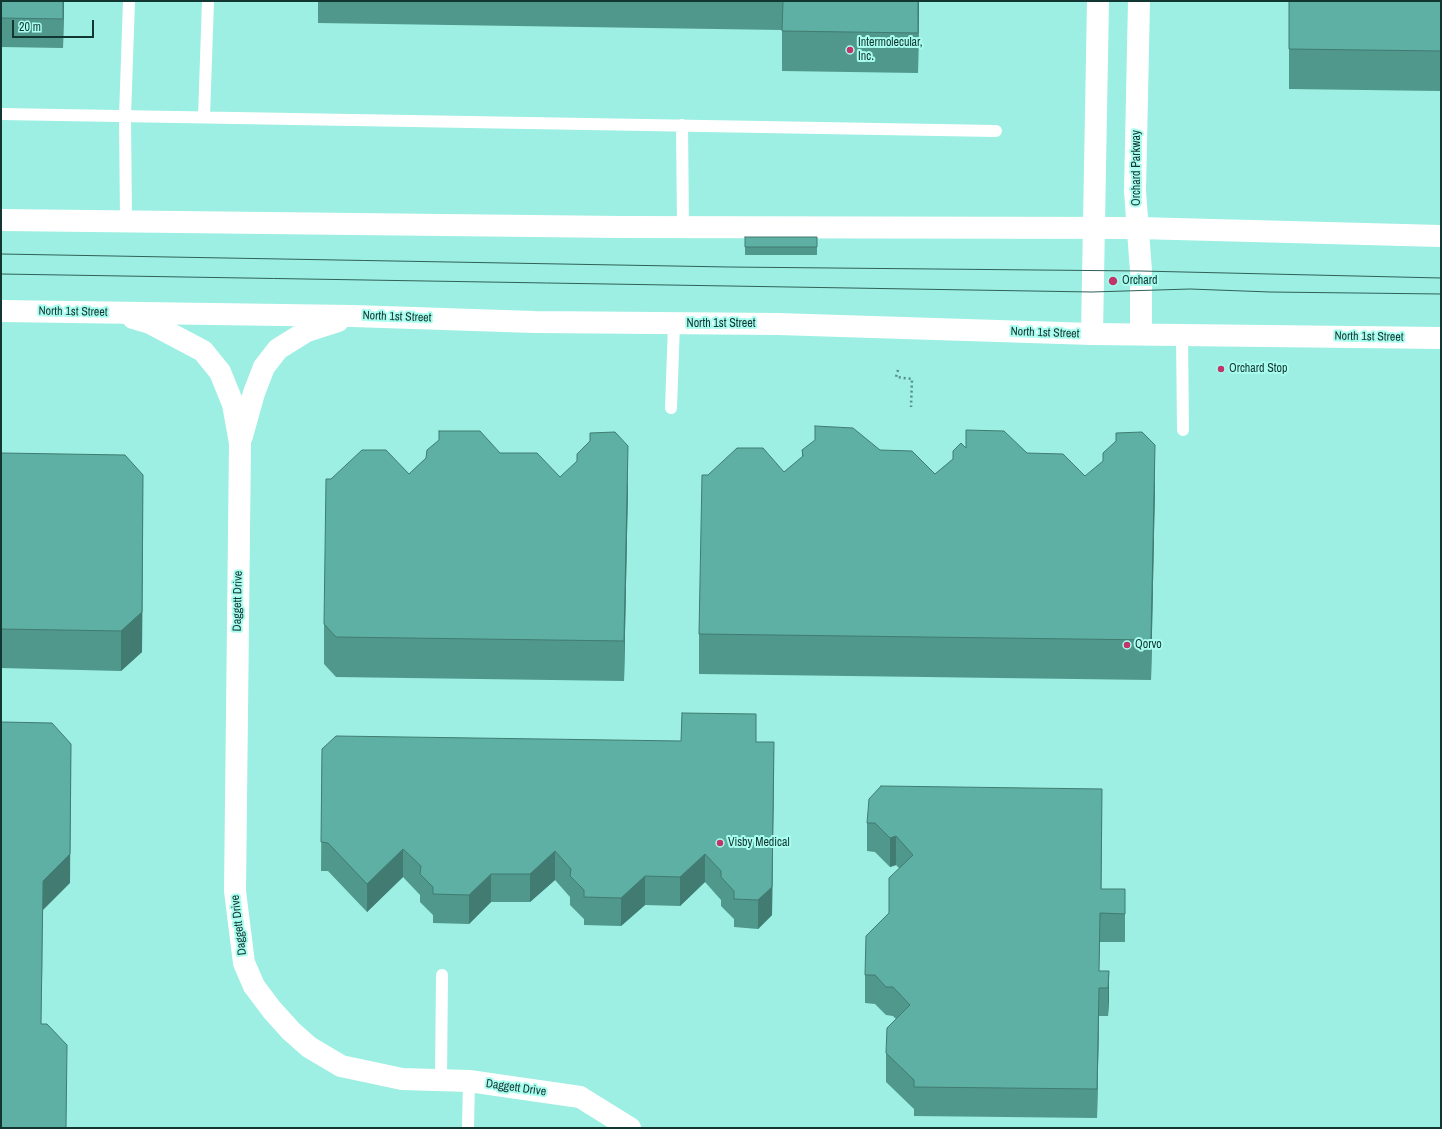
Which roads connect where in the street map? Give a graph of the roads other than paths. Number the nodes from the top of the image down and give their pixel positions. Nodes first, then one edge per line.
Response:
1 (129, 1) edge
2 (208, 1) edge
3 (1098, 1) edge
4 (1139, 1) edge
5 (1, 114) edge
6 (125, 116) junction
7 (204, 117) junction
8 (682, 125) junction
9 (996, 130) dead end
10 (1, 220) edge
11 (126, 221) junction
12 (683, 227) junction
13 (1138, 228) junction
14 (1092, 229) junction
15 (1441, 236) edge
16 (1, 311) edge
17 (117, 312) junction
18 (353, 316) junction
19 (674, 324) junction
20 (1092, 334) junction
21 (1141, 334) junction
22 (1182, 335) junction
23 (1441, 338) edge
24 (671, 408) dead end
25 (1183, 430) dead end
26 (240, 443) junction
27 (442, 975) dead end
28 (441, 1080) junction
29 (469, 1081) junction
30 (468, 1128) edge
31 (630, 1128) edge

1 - 6 lane
2 - 7 lane
3 - 14 main road
4 - 13 main road, Orchard Parkway
5 - 6 lane
6 - 7 lane
6 - 11 lane
7 - 8 lane
8 - 9 lane
8 - 12 lane
10 - 11 main road
11 - 12 main road
12 - 14 main road
13 - 14 main road
13 - 15 main road
13 - 21 main road, Orchard Parkway
14 - 20 main road
16 - 17 main road, North 1st Street
17 - 18 main road, North 1st Street
17 - 26 main road
18 - 19 main road, North 1st Street
18 - 26 main road
19 - 20 main road, North 1st Street
19 - 24 lane
20 - 21 main road, North 1st Street
21 - 22 main road, North 1st Street
22 - 23 main road, North 1st Street
22 - 25 lane
26 - 28 main road, Daggett Drive
27 - 28 lane
28 - 29 main road, Daggett Drive
29 - 30 lane
29 - 31 main road, Daggett Drive

